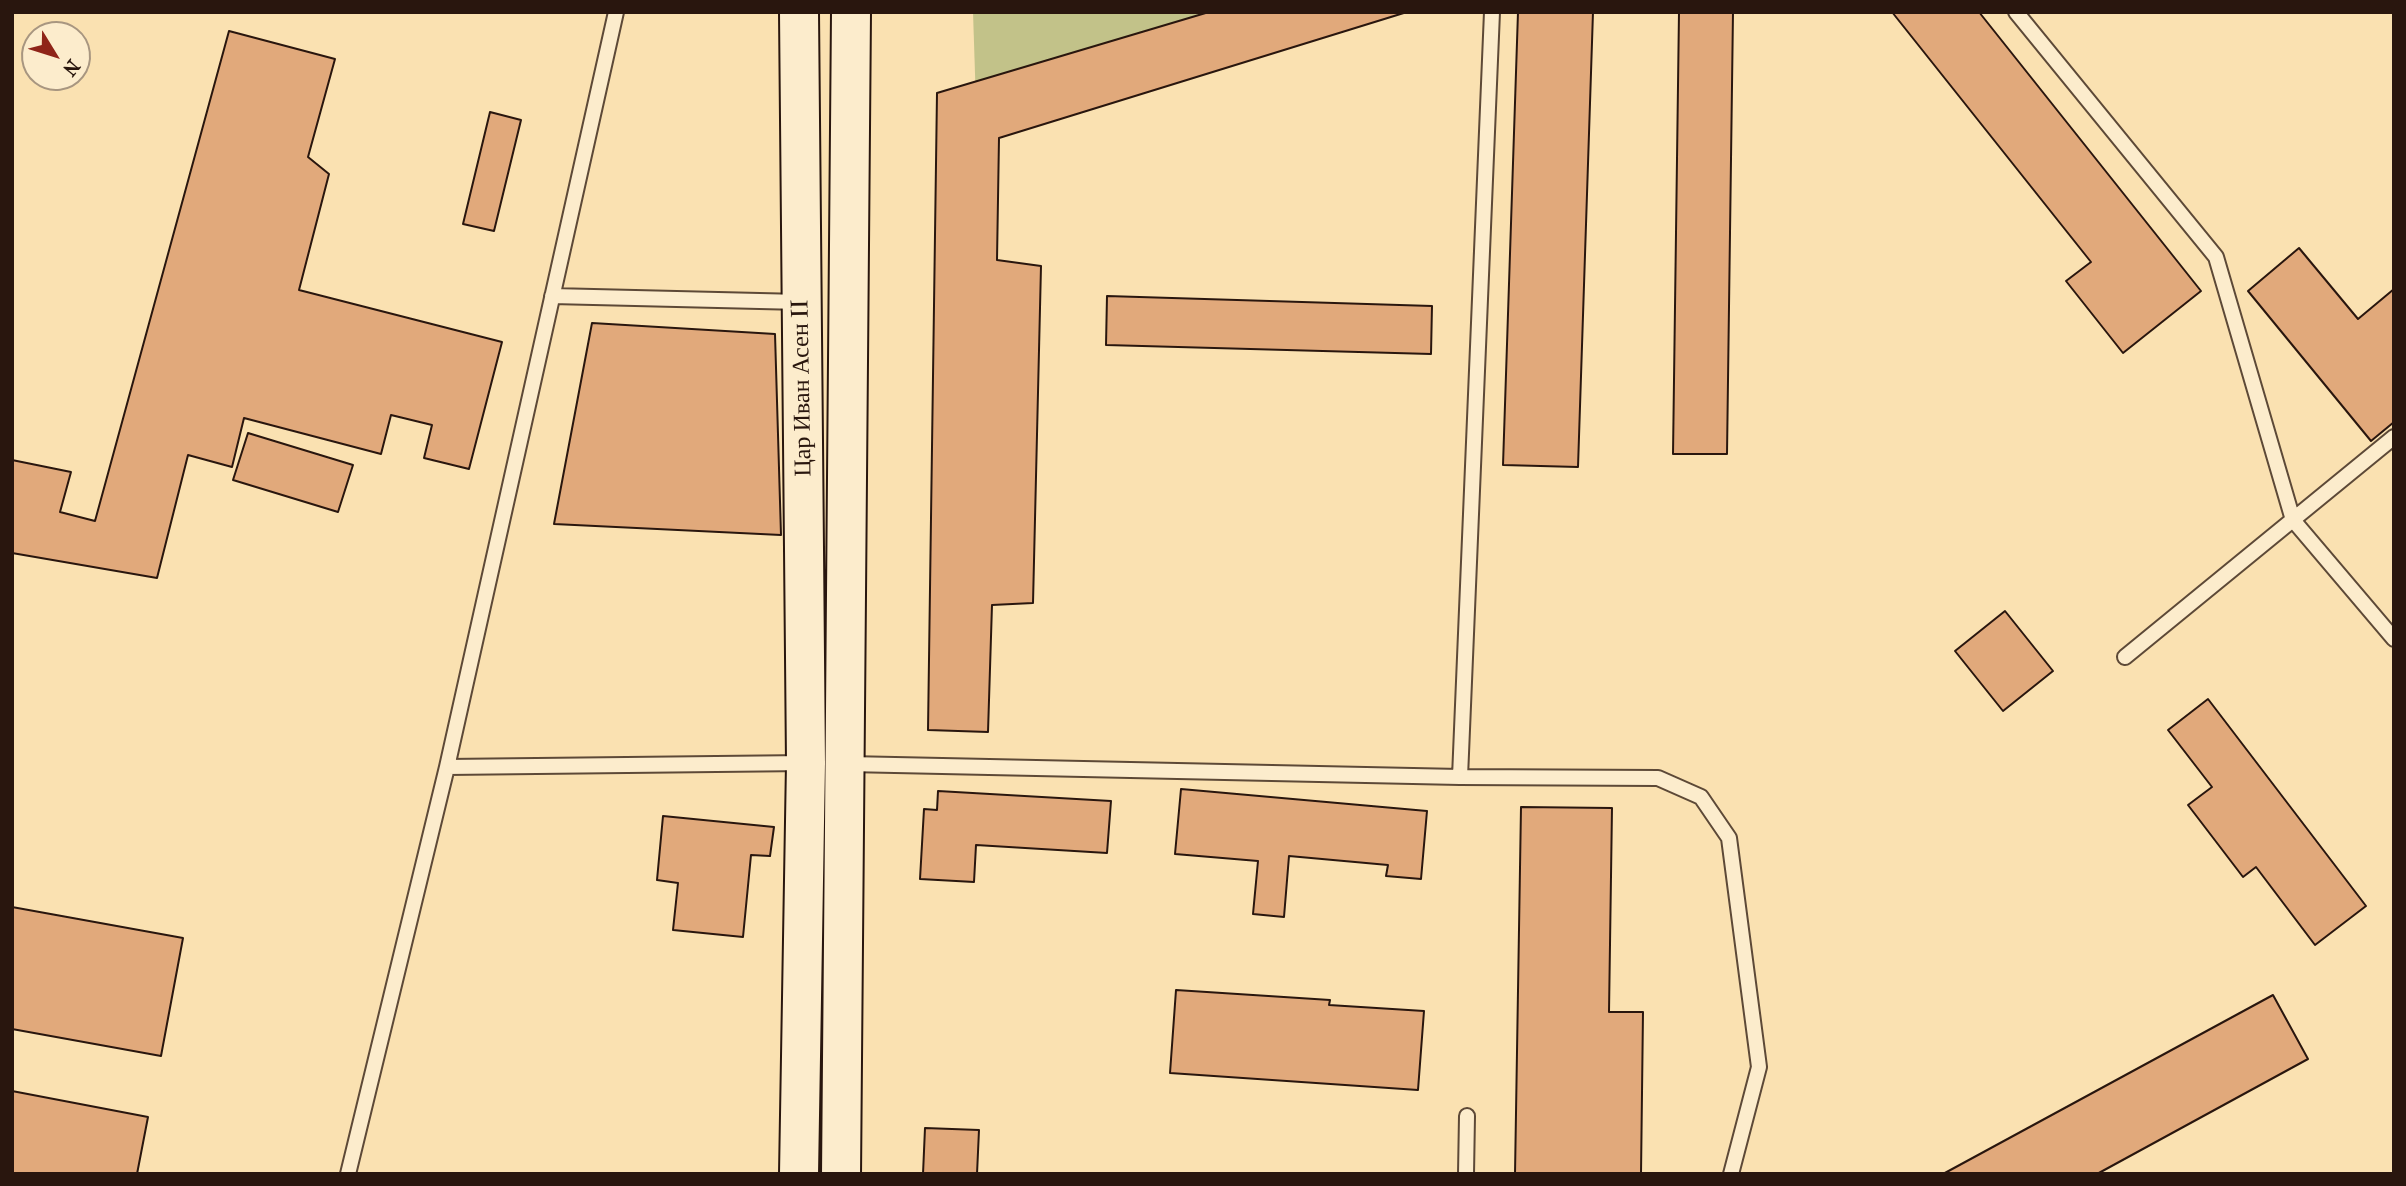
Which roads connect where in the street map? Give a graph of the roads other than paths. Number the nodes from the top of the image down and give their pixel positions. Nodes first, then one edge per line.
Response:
1 (616, 12) edge
2 (799, 12) edge
3 (851, 12) edge
4 (1492, 12) edge
5 (2016, 12) edge
6 (552, 296) junction
7 (802, 302) junction
8 (2394, 437) edge
9 (2293, 520) junction
10 (2394, 639) edge
11 (2125, 657) dead end
12 (826, 764) junction
13 (447, 767) junction
14 (1460, 777) junction
15 (1467, 1116) dead end
16 (348, 1174) edge
17 (799, 1174) edge
18 (841, 1174) edge
19 (1466, 1174) edge
20 (1731, 1174) edge

1 - 6 lane
2 - 7 street, Цар Иван Асен II
3 - 12 street, Цар Иван Асен II
4 - 14 lane
5 - 9 lane
6 - 7 lane
6 - 13 lane
7 - 12 street, Цар Иван Асен II
8 - 9 lane
9 - 10 lane
9 - 11 lane
12 - 13 lane
12 - 14 lane
12 - 17 street
12 - 18 street
13 - 16 lane
14 - 20 lane
15 - 19 lane

